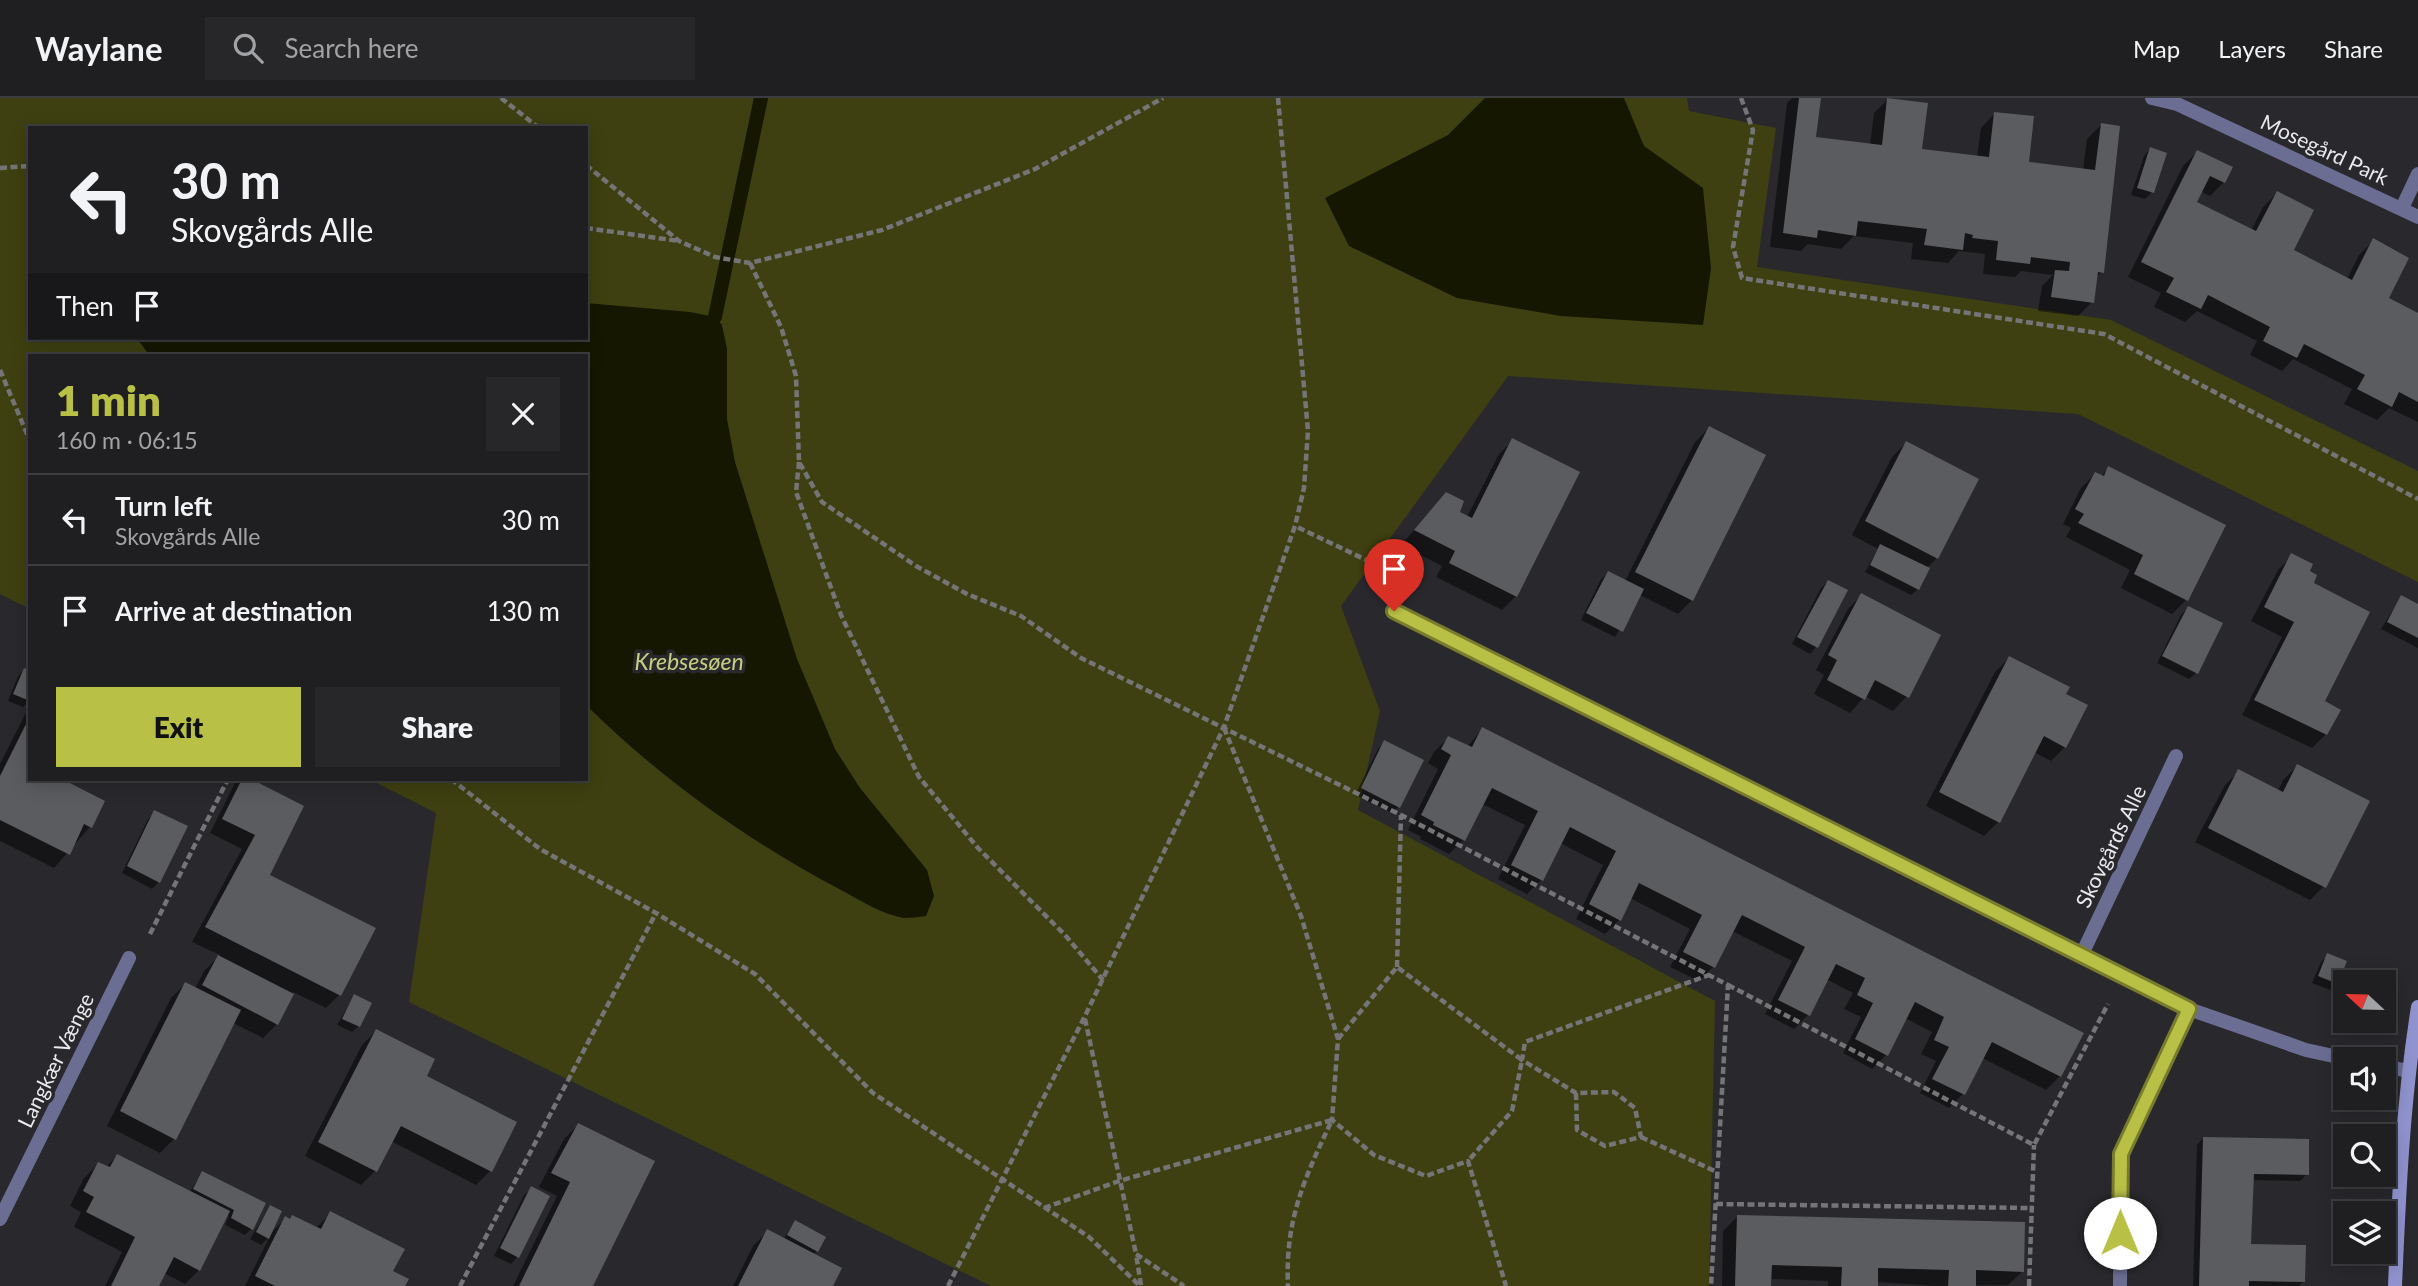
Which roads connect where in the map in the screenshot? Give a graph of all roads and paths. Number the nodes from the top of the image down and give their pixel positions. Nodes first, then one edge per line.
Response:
1 (501, 98) edge
2 (1163, 98) edge
3 (1278, 98) edge
4 (1741, 98) edge
5 (2152, 98) edge
6 (536, 126) edge
7 (28, 166) edge
8 (588, 167) edge
9 (0, 168) edge
10 (2418, 174) edge
11 (2402, 208) junction
12 (2418, 217) edge
13 (588, 228) edge
14 (679, 241) junction
15 (750, 263) junction
16 (0, 370) edge
17 (28, 436) edge
18 (799, 462) junction
19 (2418, 499) edge
20 (1295, 526) junction
21 (1394, 611) joint
22 (1224, 727) junction
23 (2176, 756) dead end
24 (227, 781) edge
25 (454, 781) edge
26 (1401, 815) junction
27 (656, 913) junction
28 (2082, 954) junction
29 (129, 958) joint
30 (1397, 967) junction
31 (1709, 975) junction
32 (2124, 975) junction
33 (1103, 980) junction
34 (1728, 985) junction
35 (2418, 1007) edge
36 (2189, 1009) junction
37 (1084, 1018) junction
38 (1338, 1039) junction
39 (2333, 1056) edge
40 (1522, 1060) junction
41 (2396, 1069) edge
42 (2407, 1071) junction
43 (1576, 1093) junction
44 (1332, 1121) junction
45 (1641, 1137) junction
46 (2034, 1145) junction
47 (1468, 1161) junction
48 (1717, 1172) junction
49 (1001, 1181) junction
50 (1119, 1181) junction
51 (1716, 1204) junction
52 (1043, 1208) junction
53 (2030, 1208) junction
54 (0, 1219) edge
55 (1136, 1254) junction
56 (460, 1286) edge
57 (948, 1286) edge
58 (1141, 1286) edge
59 (1184, 1286) edge
60 (1288, 1286) edge
61 (1506, 1286) edge
62 (1711, 1286) edge
63 (2029, 1286) edge
64 (2120, 1286) edge
65 (2395, 1286) edge

1 - 6 path
2 - 15 path
3 - 20 path
4 - 19 path
5 - 11 street, Mosegård Park
7 - 9 path
8 - 14 path
10 - 11 street, Mosegård Park
11 - 12 street, Mosegård Park
13 - 14 path
14 - 15 path
15 - 18 path
16 - 17 path
18 - 22 path
18 - 33 path
20 - 21 path
20 - 22 path
21 - 28 street
22 - 26 path
22 - 33 path
22 - 38 path
23 - 28 street, Skovgårds Alle
24 - 29 path
25 - 27 path
26 - 30 path
26 - 31 path
27 - 49 path
27 - 56 path
28 - 32 street
29 - 54 street, Langkær Vænge
30 - 38 path
30 - 40 path
31 - 34 path
31 - 40 path
32 - 36 street
32 - 46 path
33 - 37 path
34 - 46 path
34 - 48 path
35 - 42 street
36 - 39 street
36 - 64 street
37 - 49 path
37 - 50 path
38 - 44 path
40 - 43 path
40 - 47 path
41 - 42 street
42 - 65 street
43 - 45 path
43 - 45 path
44 - 47 path
44 - 50 path
44 - 60 path
45 - 48 path
46 - 53 path
47 - 61 path
48 - 51 path
49 - 52 path
49 - 57 path
50 - 52 path
50 - 55 path
51 - 53 path
51 - 62 path
52 - 58 path
53 - 63 path
55 - 58 path
55 - 59 path

